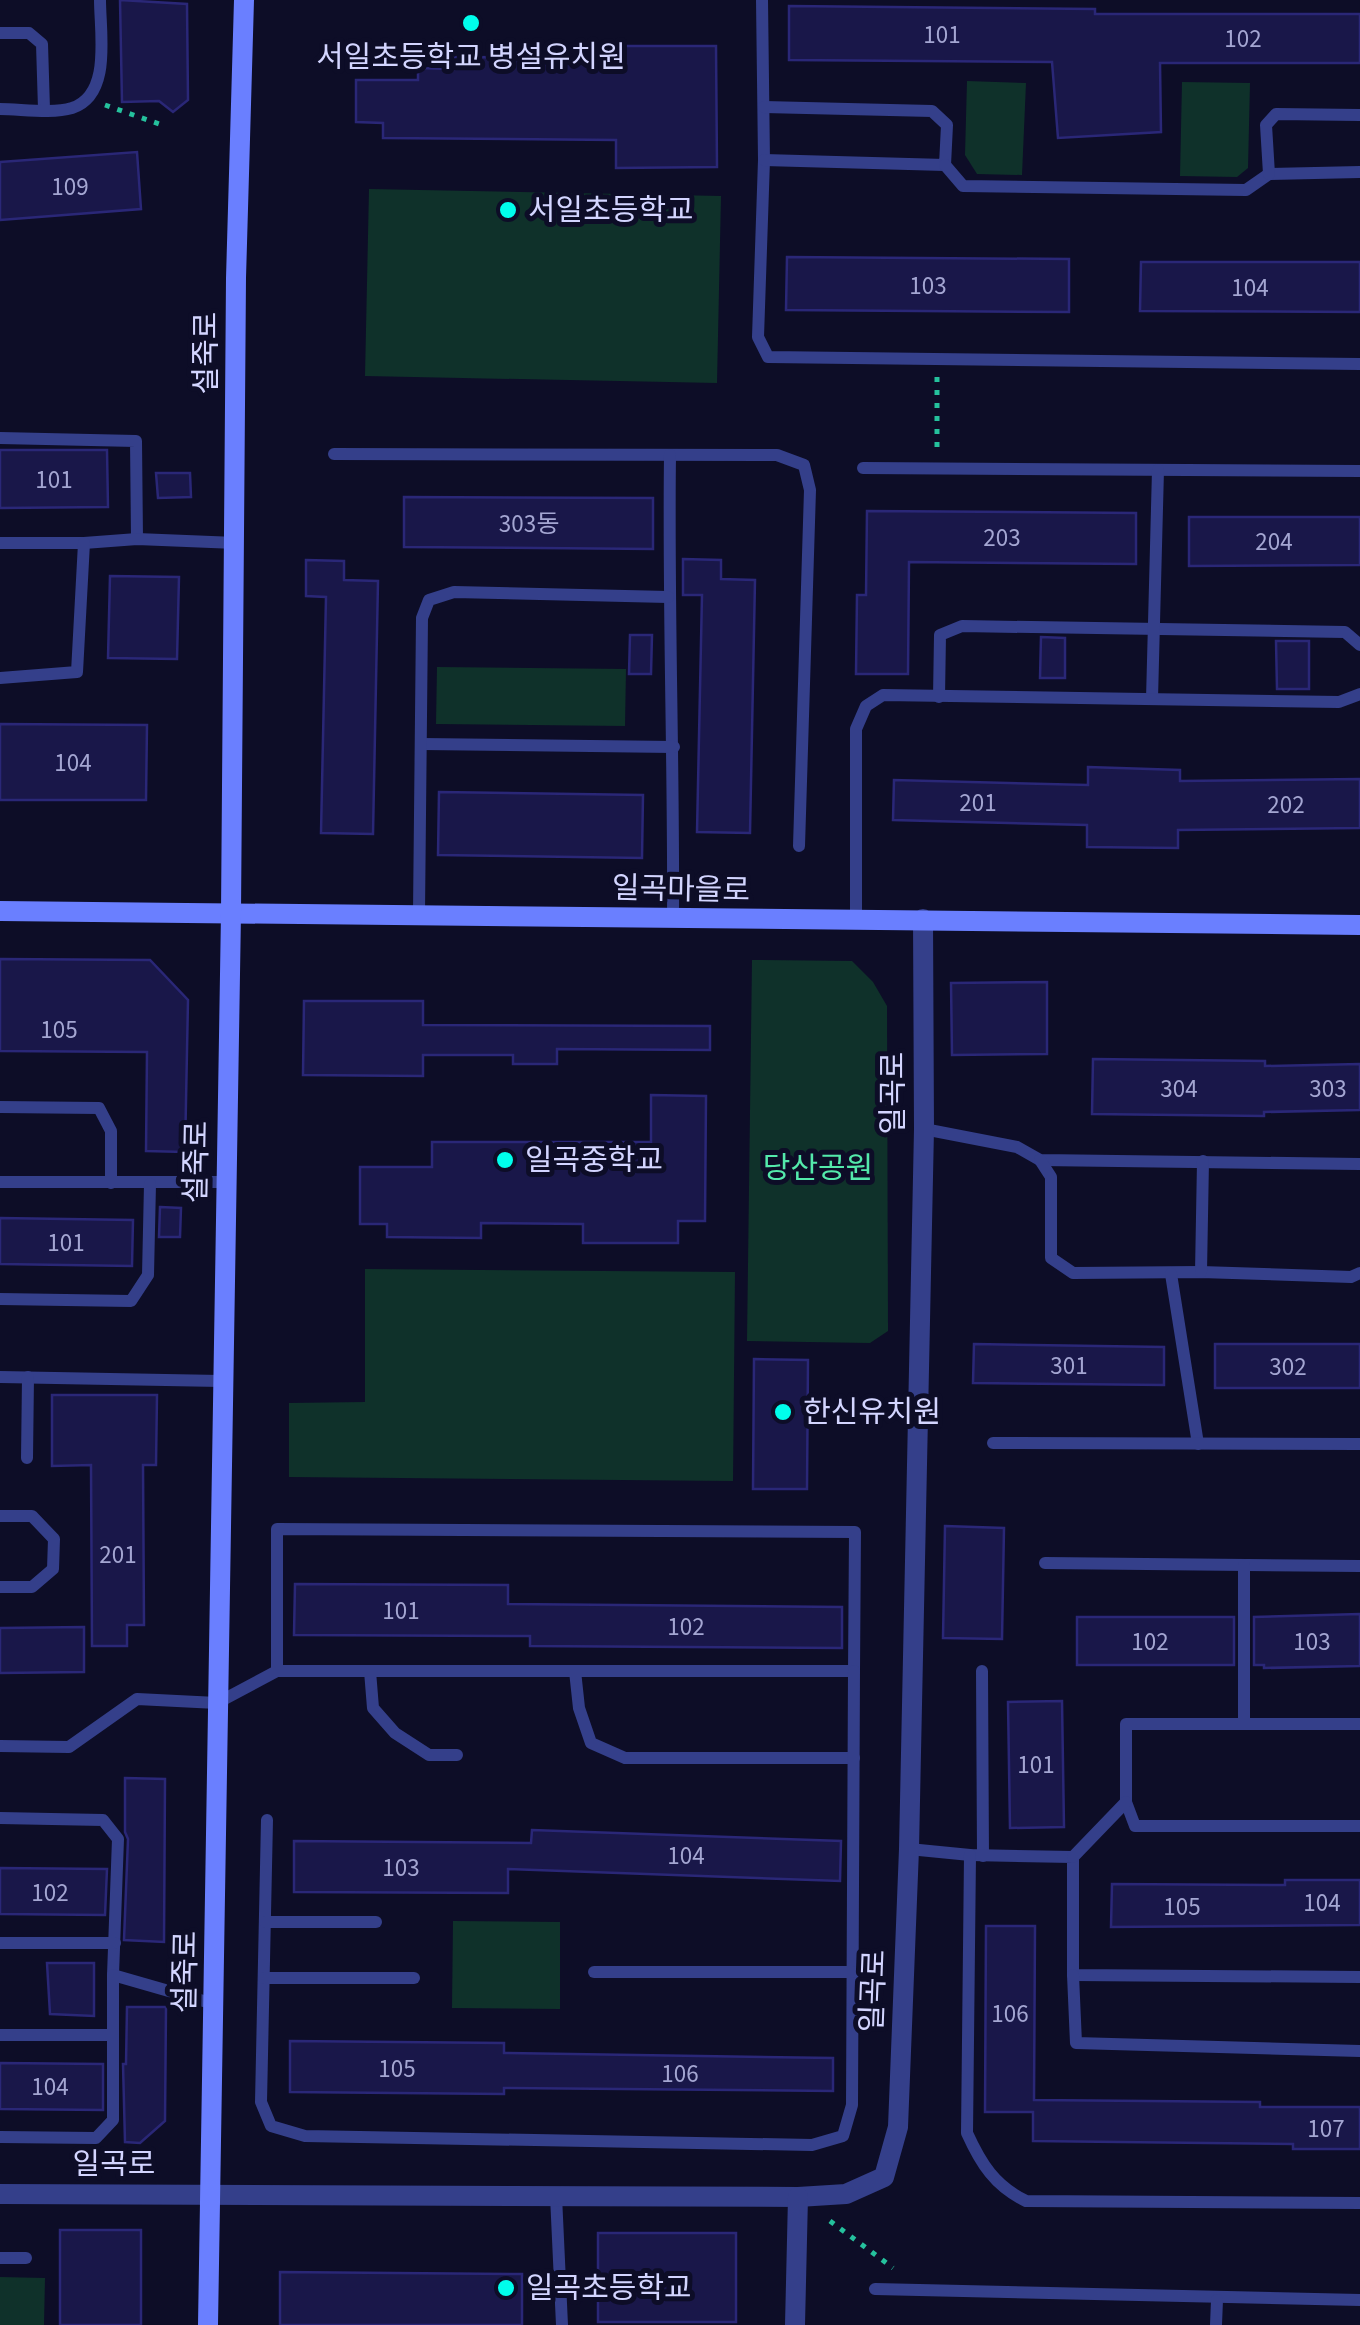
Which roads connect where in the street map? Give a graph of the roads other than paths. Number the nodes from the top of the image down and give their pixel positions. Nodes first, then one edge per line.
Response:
1 (100, 0) edge
2 (244, 0) edge
3 (762, 0) edge
4 (0, 34) edge
5 (764, 107) junction
6 (0, 109) edge
7 (44, 109) junction
8 (1360, 115) edge
9 (764, 160) junction
10 (945, 165) junction
11 (1360, 172) edge
12 (1269, 174) junction
13 (1360, 364) edge
14 (0, 438) edge
15 (334, 454) dead end
16 (670, 455) junction
17 (863, 468) dead end
18 (1158, 470) junction
19 (1360, 471) edge
20 (137, 538) junction
21 (0, 543) edge
22 (84, 543) junction
23 (236, 544) junction
24 (668, 597) junction
25 (1154, 628) junction
26 (1360, 645) edge
27 (0, 678) edge
28 (1360, 694) edge
29 (939, 697) junction
30 (1152, 699) junction
31 (422, 744) junction
32 (674, 746) junction
33 (799, 846) dead end
34 (0, 911) edge
35 (231, 913) junction
36 (419, 913) junction
37 (672, 919) junction
38 (923, 919) junction
39 (856, 920) junction
40 (1360, 926) edge
41 (0, 1107) edge
42 (924, 1129) junction
43 (1040, 1160) junction
44 (1203, 1162) junction
45 (1360, 1164) edge
46 (0, 1182) edge
47 (226, 1182) junction
48 (111, 1183) junction
49 (150, 1184) junction
50 (1201, 1272) junction
51 (1171, 1274) junction
52 (1360, 1274) edge
53 (0, 1299) edge
54 (0, 1376) edge
55 (28, 1376) junction
56 (222, 1382) junction
57 (993, 1443) dead end
58 (1198, 1444) junction
59 (1360, 1444) edge
60 (26, 1458) dead end
61 (0, 1516) edge
62 (1045, 1563) dead end
63 (1244, 1565) junction
64 (1360, 1566) edge
65 (0, 1587) edge
66 (277, 1672) junction
67 (370, 1672) junction
68 (576, 1672) junction
69 (854, 1672) junction
70 (982, 1672) dead end
71 (218, 1703) junction
72 (1244, 1724) junction
73 (1360, 1724) edge
74 (0, 1746) edge
75 (457, 1755) dead end
76 (854, 1758) junction
77 (1126, 1802) junction
78 (0, 1818) edge
79 (268, 1820) dead end
80 (1360, 1826) edge
81 (909, 1850) junction
82 (977, 1856) junction
83 (1073, 1857) junction
84 (265, 1922) junction
85 (376, 1922) dead end
86 (115, 1943) junction
87 (0, 1944) edge
88 (594, 1972) dead end
89 (853, 1972) junction
90 (114, 1975) junction
91 (1073, 1975) junction
92 (1360, 1977) edge
93 (264, 1978) junction
94 (414, 1978) dead end
95 (214, 2004) junction
96 (0, 2035) edge
97 (114, 2035) junction
98 (1360, 2051) edge
99 (0, 2137) edge
100 (0, 2194) edge
101 (212, 2195) junction
102 (556, 2196) junction
103 (798, 2196) junction
104 (1360, 2203) edge
105 (0, 2258) edge
106 (26, 2258) dead end
107 (875, 2290) dead end
108 (1217, 2300) junction
109 (1360, 2300) edge
110 (208, 2325) edge
111 (562, 2325) edge
112 (795, 2325) edge
113 (1216, 2325) edge

1 - 7 lane
2 - 23 main road, 설죽로
3 - 5 lane
4 - 7 lane
5 - 9 lane
5 - 10 lane
6 - 7 lane
8 - 12 lane
9 - 10 lane
9 - 13 lane
10 - 12 lane
11 - 12 lane
14 - 20 lane
15 - 16 lane
16 - 24 lane
16 - 33 lane
17 - 18 lane
18 - 19 lane
18 - 25 lane
20 - 22 lane
20 - 23 lane
21 - 22 lane
22 - 27 lane
23 - 35 main road, 설죽로
24 - 31 lane
24 - 32 lane
25 - 26 lane
25 - 29 lane
25 - 30 lane
28 - 30 lane
29 - 30 lane
29 - 39 lane
31 - 32 lane
31 - 36 lane
32 - 37 lane
34 - 35 main road, 일곡마을로
35 - 36 main road, 일곡마을로
35 - 47 main road, 설죽로
36 - 37 main road, 일곡마을로
37 - 39 main road, 일곡마을로
38 - 39 main road, 일곡마을로
38 - 40 main road, 일곡마을로
38 - 42 street, 일곡로
41 - 48 lane
42 - 43 lane
42 - 81 street, 일곡로
43 - 44 lane
43 - 51 lane
44 - 45 lane
44 - 50 lane
46 - 48 lane
47 - 49 lane
47 - 56 main road, 설죽로
48 - 49 lane
49 - 53 lane
50 - 51 lane
50 - 52 lane
51 - 58 lane
54 - 55 lane
55 - 56 lane
55 - 60 lane
56 - 71 main road, 설죽로
57 - 58 lane
58 - 59 lane
61 - 65 lane
62 - 63 lane
63 - 64 lane
63 - 72 lane
66 - 67 lane
66 - 69 lane
66 - 71 lane
67 - 68 lane
67 - 75 lane
68 - 69 lane
68 - 76 lane
69 - 76 lane
70 - 82 lane
71 - 74 lane
71 - 95 main road, 설죽로
72 - 73 lane
72 - 77 lane
76 - 89 lane
77 - 80 lane
77 - 83 lane
78 - 86 lane
79 - 84 lane
81 - 82 lane
81 - 103 street, 일곡로
82 - 83 lane
82 - 104 lane
83 - 91 lane
84 - 85 lane
84 - 93 lane
86 - 87 lane
86 - 90 lane
88 - 89 lane
89 - 93 lane
90 - 95 lane
90 - 97 lane
91 - 92 lane
91 - 98 lane
93 - 94 lane
95 - 101 main road, 설죽로
96 - 97 lane
97 - 99 lane
100 - 101 street, 일곡로
101 - 102 street, 일곡로
101 - 110 main road, 설죽로
102 - 103 street, 일곡로
102 - 111 lane
103 - 112 street
105 - 106 lane
107 - 108 lane
108 - 109 lane
108 - 113 lane

